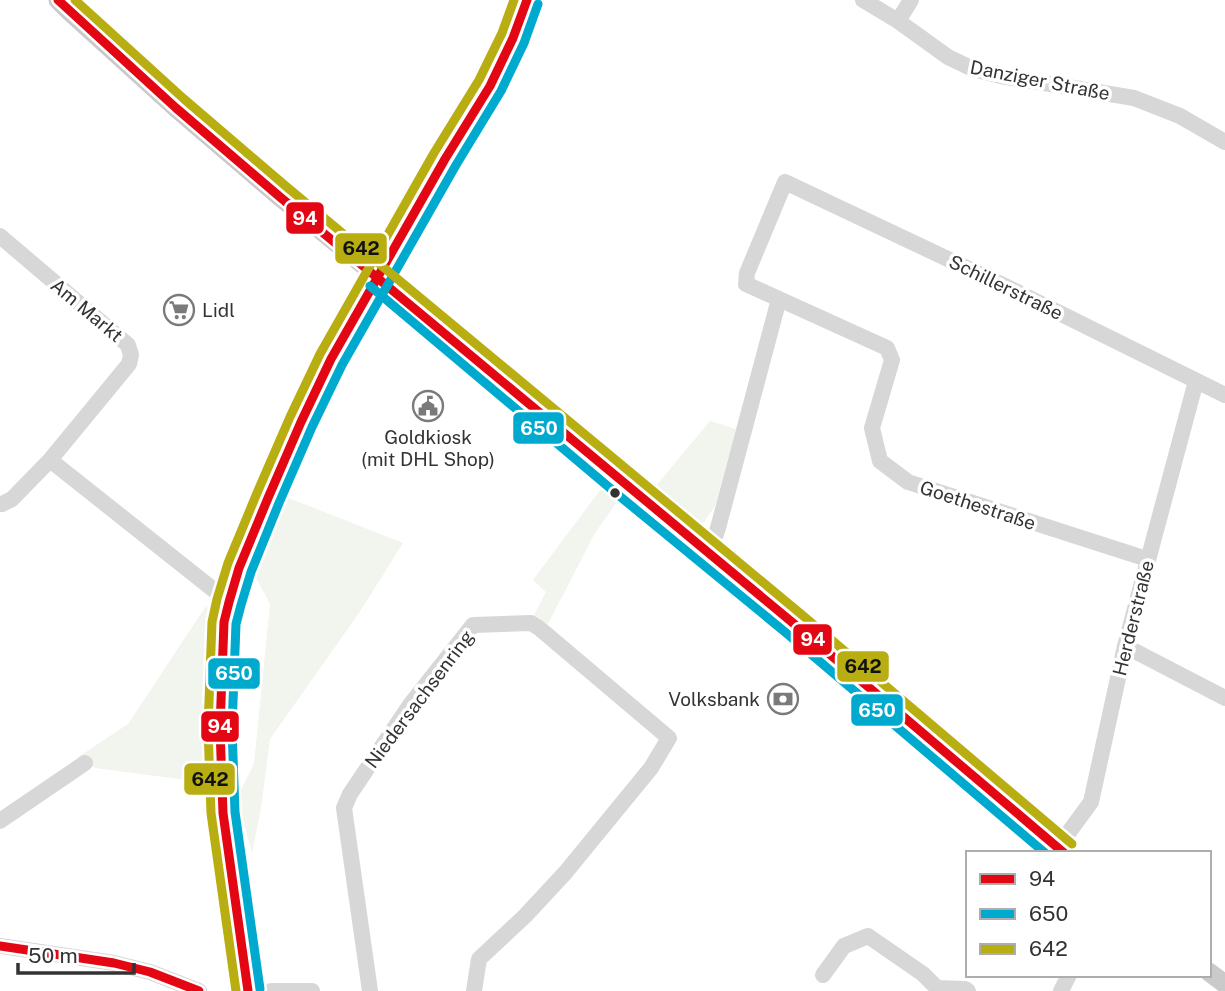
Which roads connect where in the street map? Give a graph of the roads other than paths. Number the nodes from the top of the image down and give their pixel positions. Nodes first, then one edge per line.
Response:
1 (58, 0) edge
2 (527, 0) edge
3 (863, 0) edge
4 (911, 0) edge
5 (898, 21) junction
6 (1225, 142) edge
7 (785, 181) joint
8 (0, 236) edge
9 (378, 277) junction
10 (779, 299) junction
11 (1196, 381) junction
12 (1225, 395) edge
13 (50, 460) junction
14 (0, 504) edge
15 (704, 550) junction
16 (1147, 559) junction
17 (229, 602) junction
18 (1125, 646) junction
19 (1225, 698) edge
20 (85, 764) dead end
21 (0, 821) edge
22 (1061, 850) edge
23 (0, 946) edge
24 (823, 975) dead end
25 (923, 985) edge
26 (199, 991) edge
27 (247, 991) edge
28 (271, 991) edge
29 (313, 991) edge
30 (370, 991) edge
31 (474, 991) edge
32 (968, 991) edge

1 - 9 main road
2 - 9 street
3 - 5 street, Danziger Straße
4 - 5 street
5 - 6 street, Danziger Straße
7 - 10 street, Goethestraße
7 - 11 street, Schillerstraße
8 - 13 street, Am Markt
9 - 15 main road
9 - 17 main road
10 - 15 street
10 - 16 street, Goethestraße
11 - 12 street, Schillerstraße
11 - 16 street, Herderstraße
13 - 14 street, Am Markt
13 - 17 street
15 - 22 main road
16 - 18 street, Herderstraße
17 - 27 main road
18 - 19 street
18 - 22 street, Herderstraße
20 - 21 street
23 - 26 street
24 - 25 street
25 - 32 street
28 - 29 street
30 - 31 street, Niedersachsenring

